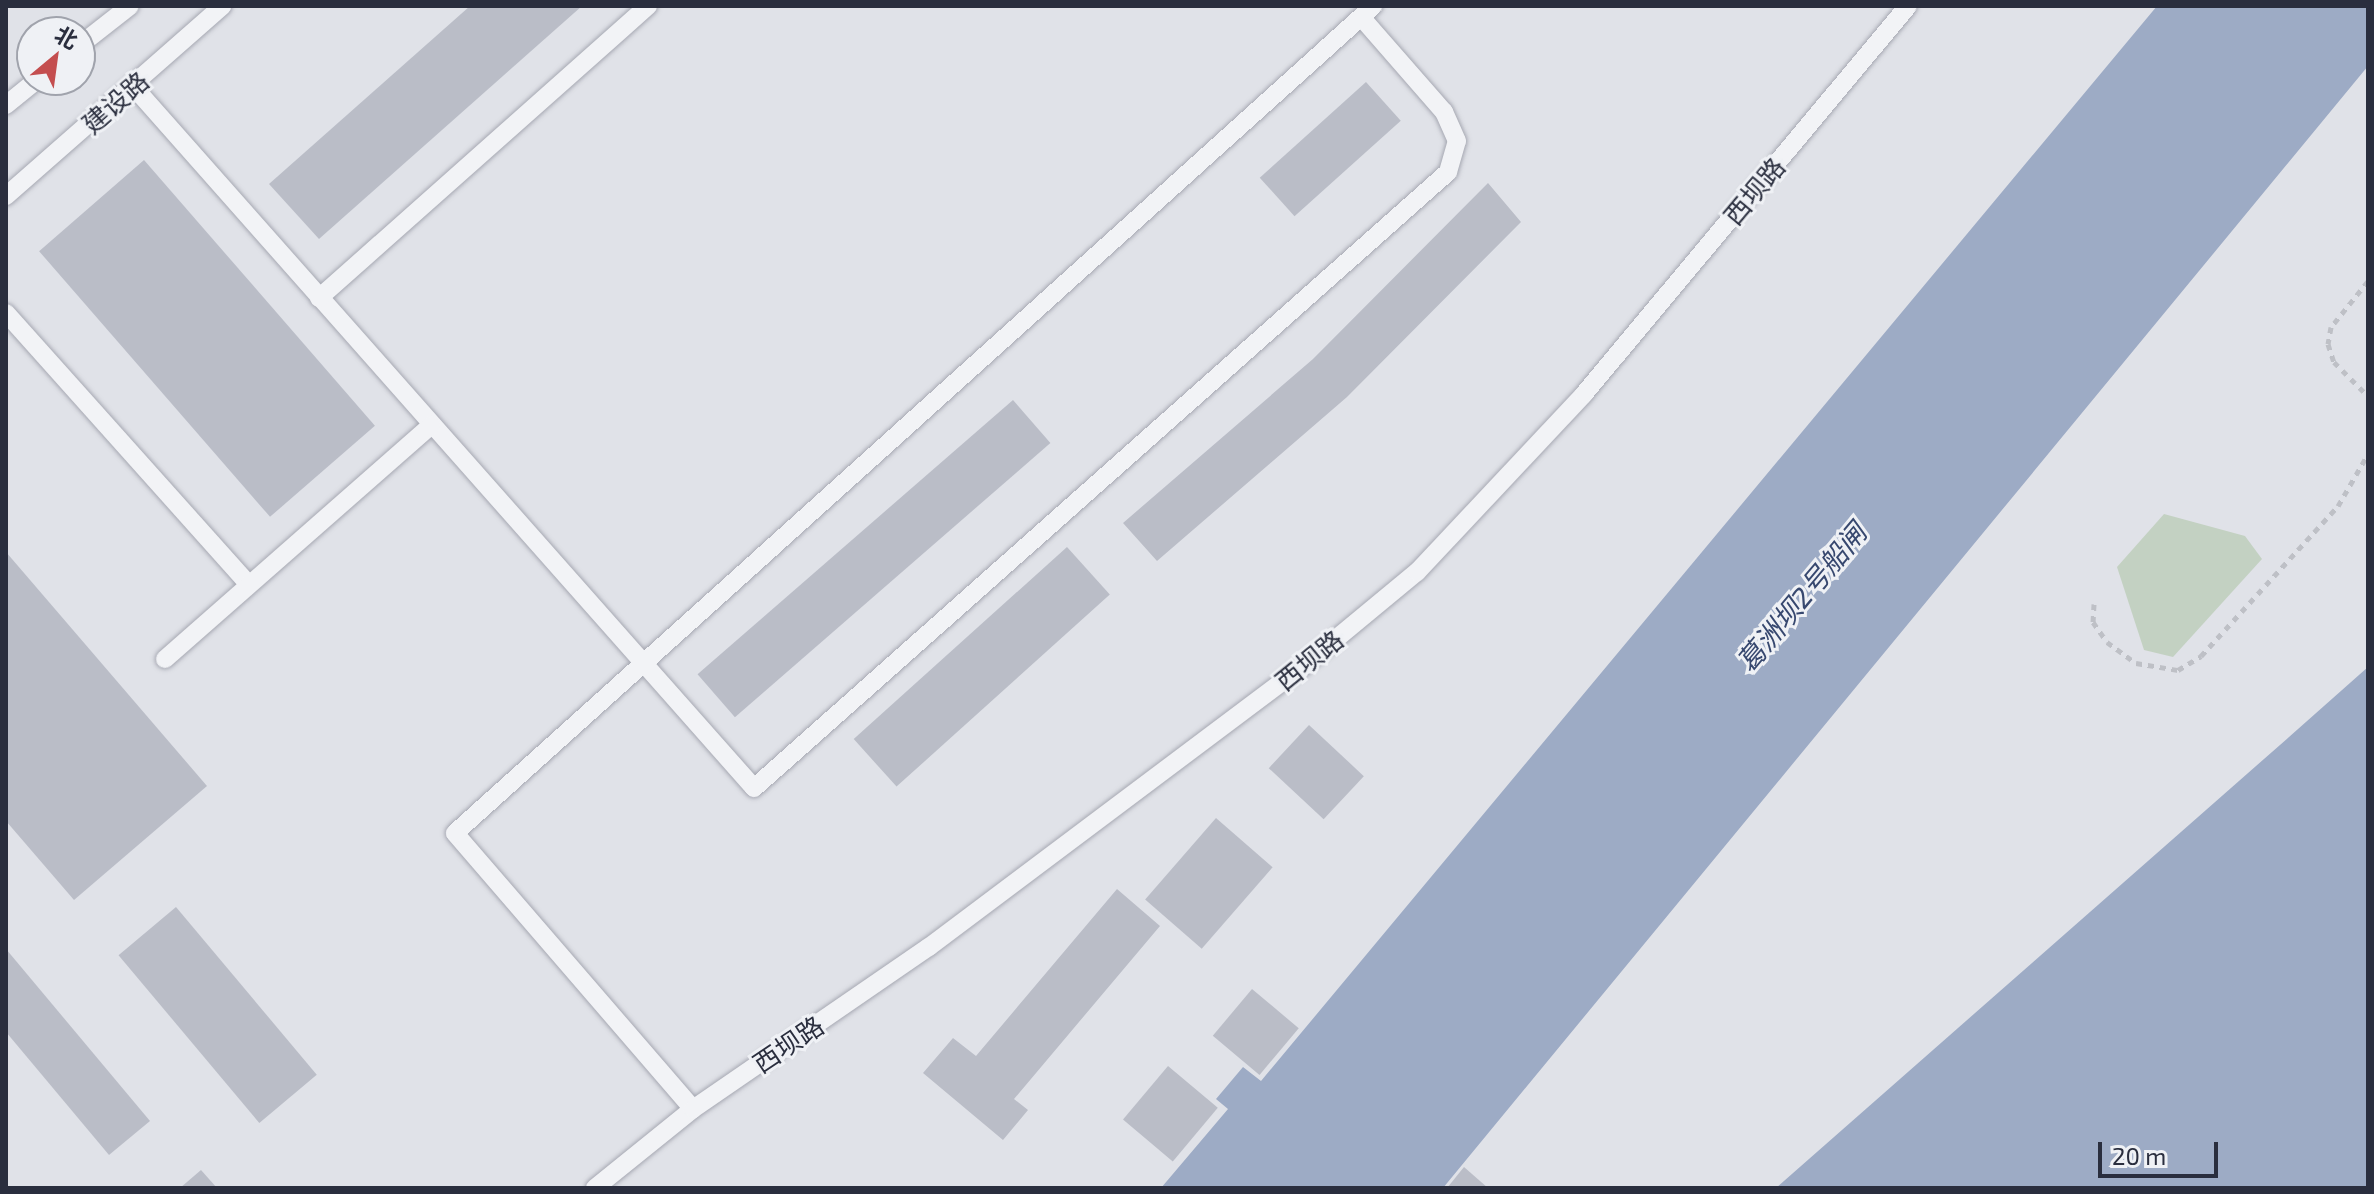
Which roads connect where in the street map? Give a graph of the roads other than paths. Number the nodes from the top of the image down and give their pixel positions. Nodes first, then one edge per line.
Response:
1 (130, 6) edge
2 (222, 6) edge
3 (648, 6) edge
4 (1908, 6) edge
5 (1367, 12) edge
6 (96, 33) edge
7 (133, 86) junction
8 (6, 196) edge
9 (319, 298) junction
10 (6, 313) edge
11 (431, 425) junction
12 (247, 583) junction
13 (165, 659) dead end
14 (641, 660) junction
15 (693, 1109) junction
16 (595, 1188) edge

1 - 6 lane
2 - 7 lane, 建设路
3 - 9 lane
4 - 15 lane, 西坝路
5 - 14 lane
5 - 14 lane
7 - 8 lane, 建设路
7 - 9 lane
9 - 11 lane
10 - 12 lane
11 - 12 lane
11 - 14 lane
12 - 13 lane
14 - 15 lane
15 - 16 lane, 西坝路

